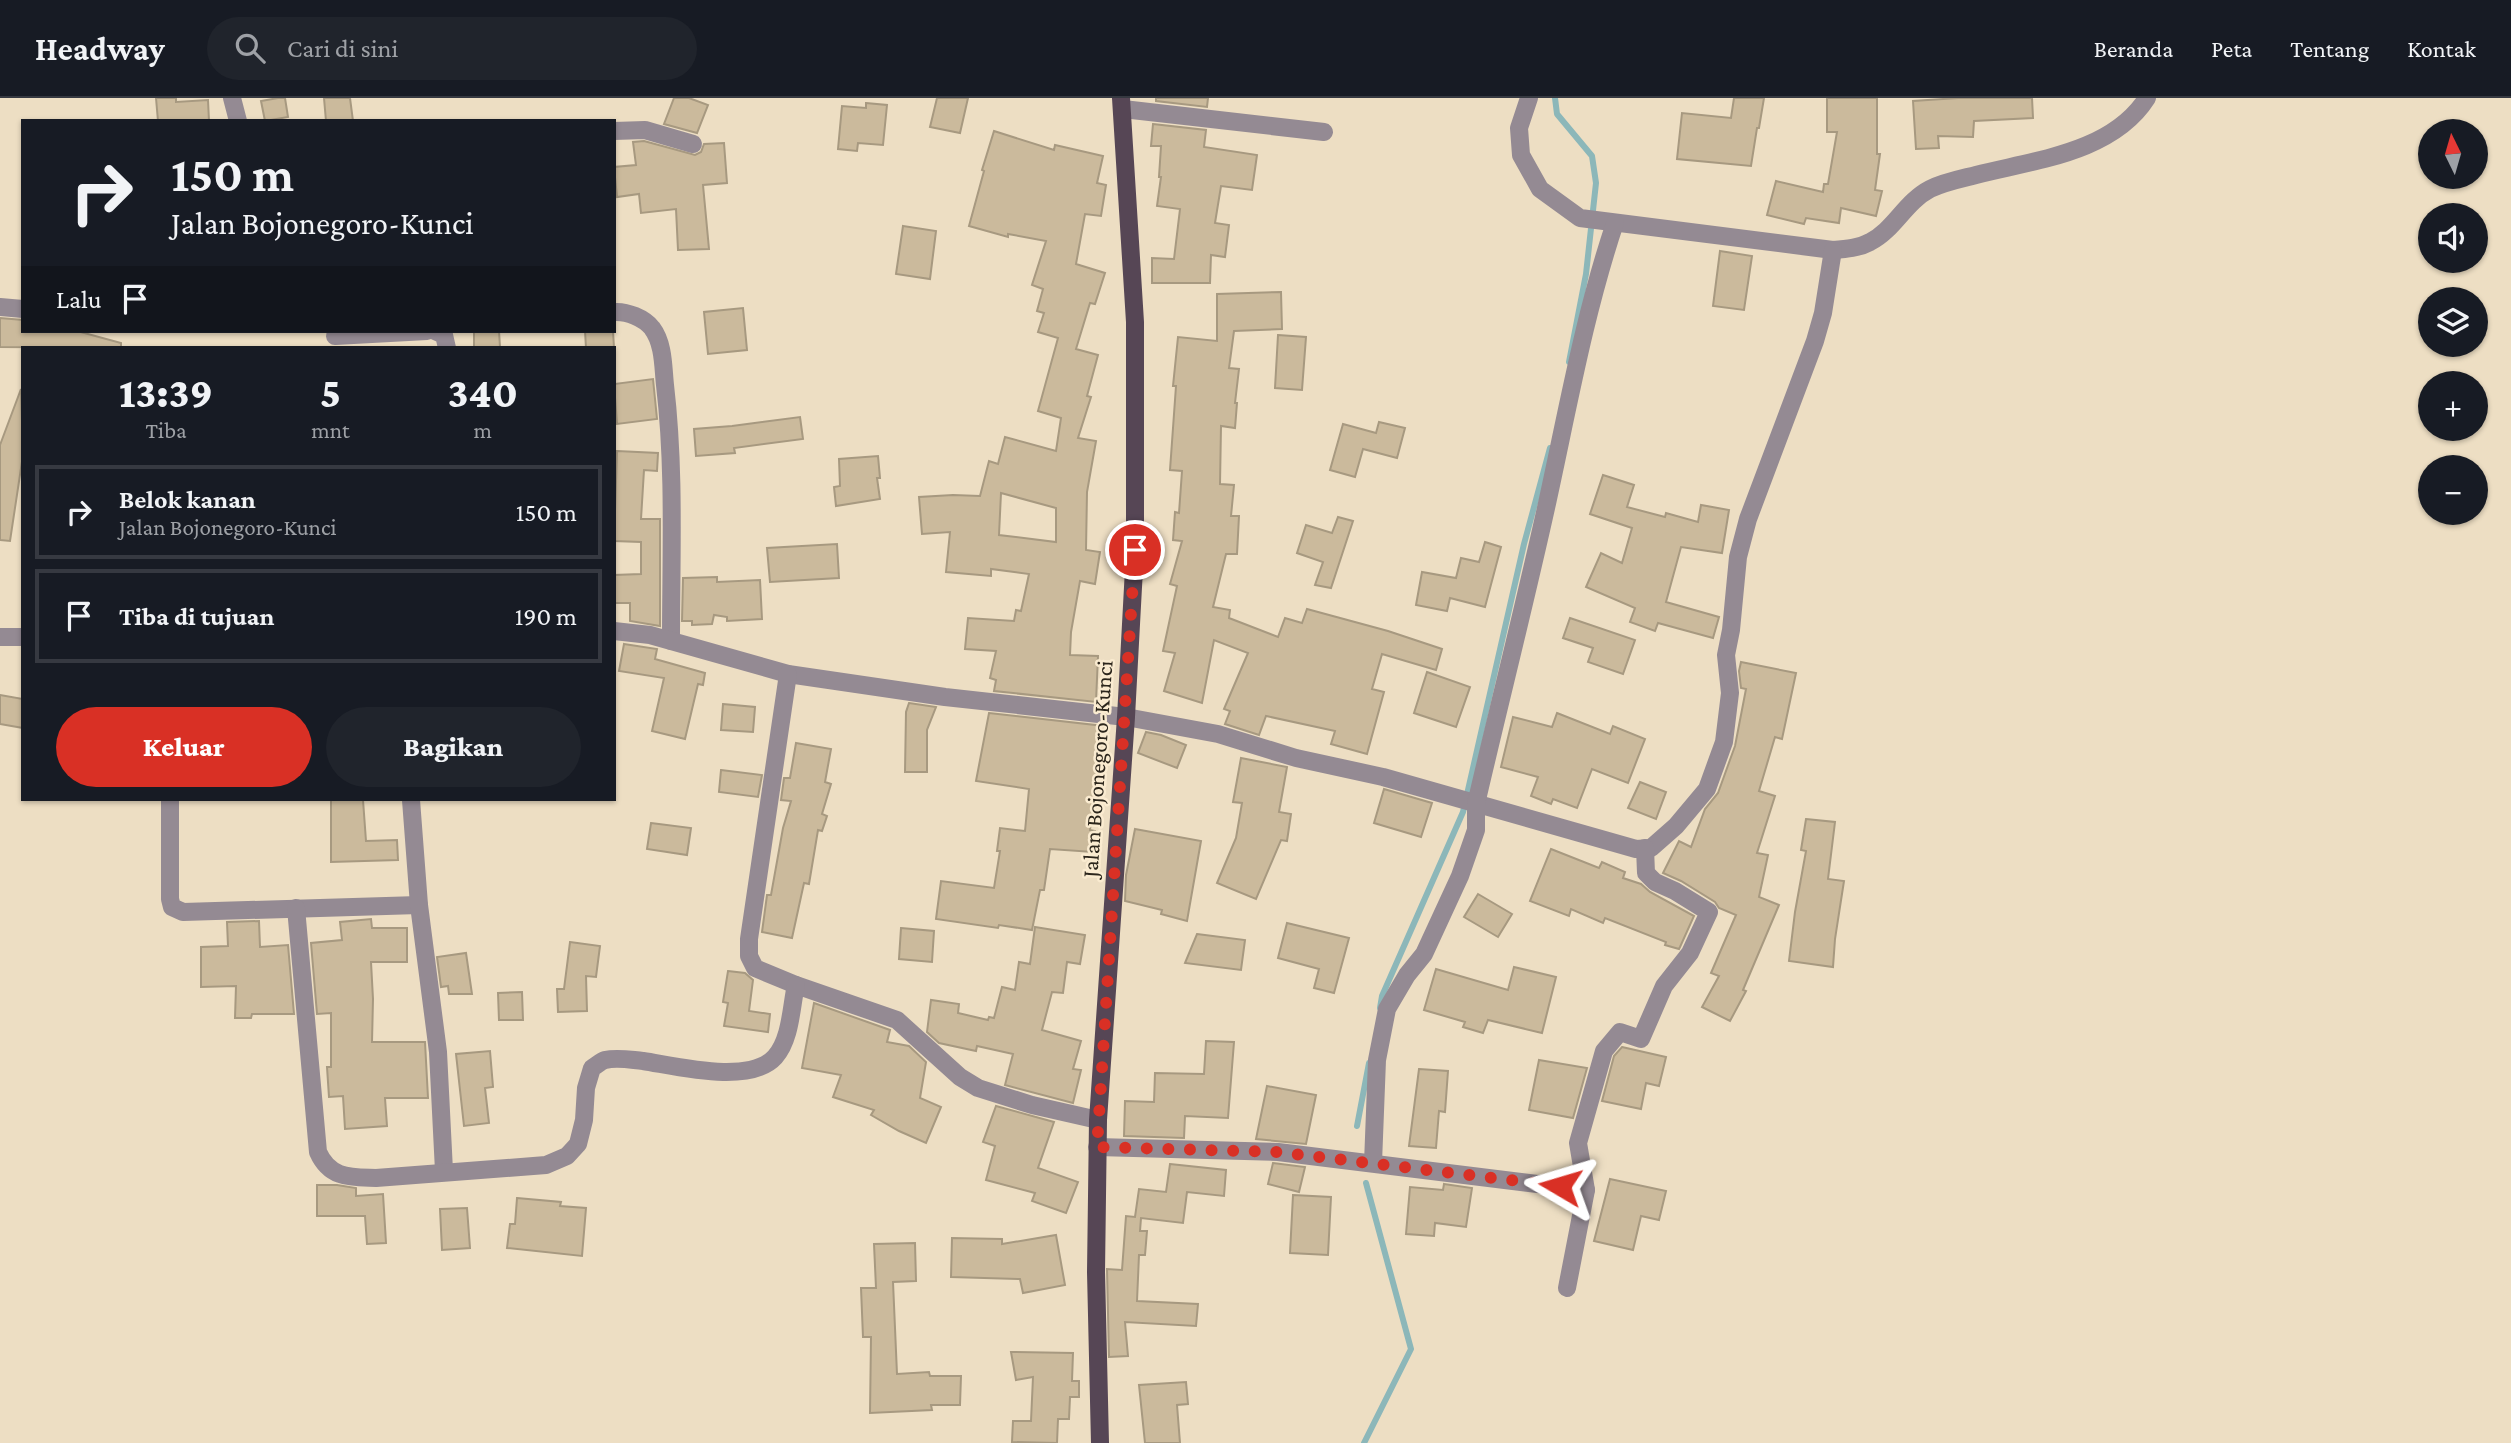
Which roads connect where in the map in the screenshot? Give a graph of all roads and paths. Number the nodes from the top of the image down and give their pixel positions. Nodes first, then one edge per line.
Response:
1 (232, 98) edge
2 (1529, 98) edge
3 (2147, 98) edge
4 (1122, 104) edge
5 (237, 119) edge
6 (616, 131) edge
7 (1324, 132) dead end
8 (693, 144) dead end
9 (1612, 222) junction
10 (1833, 250) junction
11 (0, 307) edge
12 (21, 309) edge
13 (616, 312) edge
14 (401, 333) edge
15 (335, 338) edge
16 (616, 631) edge
17 (0, 637) edge
18 (21, 637) edge
19 (671, 641) junction
20 (788, 674) junction
21 (1126, 717) junction
22 (170, 801) edge
23 (411, 801) edge
24 (1473, 803) junction
25 (1645, 848) junction
26 (419, 905) junction
27 (296, 908) junction
28 (796, 985) junction
29 (1098, 1120) junction
30 (1097, 1147) junction
31 (1365, 1162) junction
32 (444, 1171) junction
33 (1586, 1190) junction
34 (1567, 1288) dead end
35 (1100, 1443) edge

1 - 5 street
2 - 9 street
3 - 10 street
4 - 7 street
4 - 21 main road, Jalan Bojonegoro-Kunci
6 - 8 street
9 - 10 street
9 - 24 street
10 - 25 street
11 - 12 street
13 - 19 street
14 - 15 street
16 - 19 street
17 - 18 street
19 - 20 street
20 - 21 street
20 - 28 street
21 - 24 street
21 - 29 main road, Jalan Bojonegoro-Kunci
22 - 27 street
23 - 26 street
24 - 25 street
24 - 31 street
25 - 33 street
26 - 27 street
26 - 32 street
27 - 32 street
28 - 29 street
28 - 32 street
29 - 30 main road, Jalan Bojonegoro-Kunci
30 - 31 street
30 - 35 main road, Jalan Bojonegoro-Kunci
31 - 33 street
33 - 34 street

